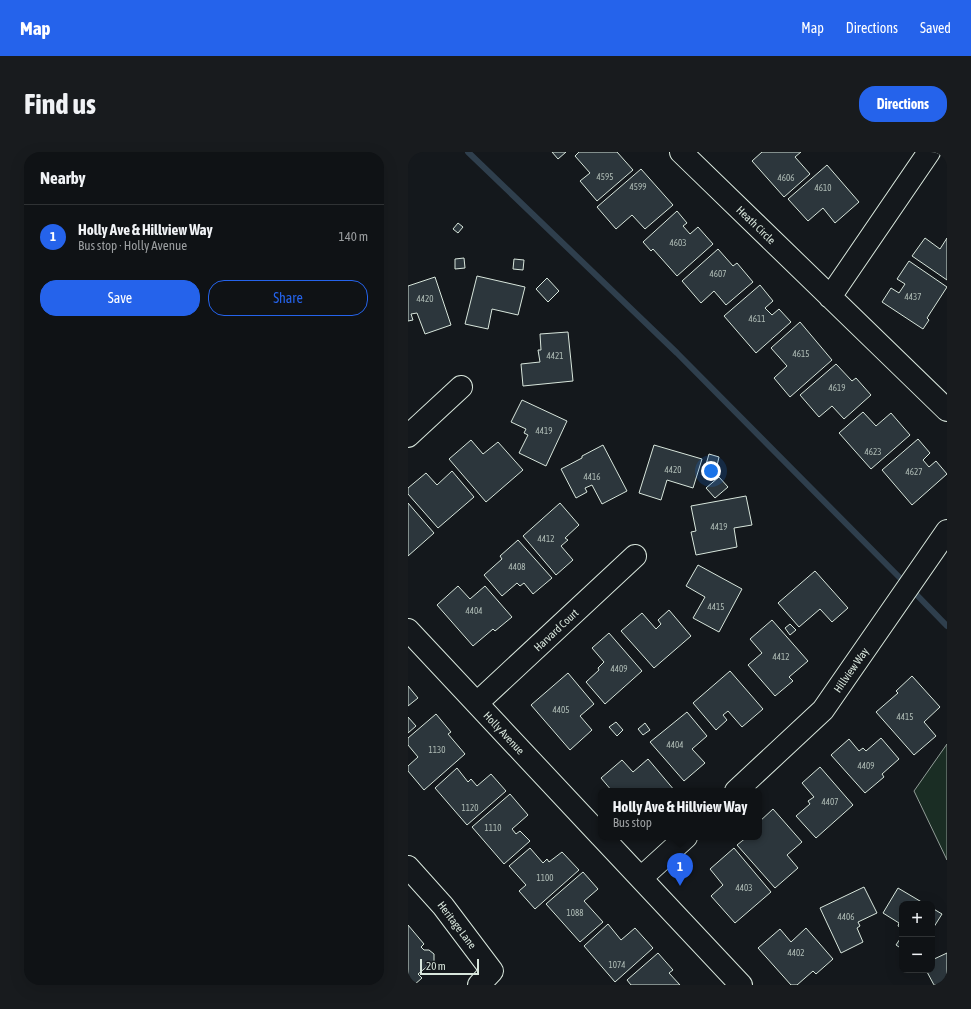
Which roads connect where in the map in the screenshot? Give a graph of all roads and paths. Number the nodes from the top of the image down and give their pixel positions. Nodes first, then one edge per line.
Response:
1 (681, 152) edge
2 (929, 152) edge
3 (830, 297) junction
4 (461, 387) dead end
5 (947, 410) edge
6 (408, 436) edge
7 (947, 531) edge
8 (635, 556) dead end
9 (408, 630) edge
10 (477, 703) junction
11 (739, 788) edge
12 (598, 832) edge
13 (606, 840) edge
14 (683, 840) edge
15 (408, 867) edge
16 (641, 878) junction
17 (479, 985) edge
18 (742, 985) edge

1 - 3 street, Heath Circle
2 - 3 street
3 - 5 street, Heath Circle
4 - 6 street
7 - 11 street, Hillview Way
8 - 10 street, Harvard Court
9 - 10 street, Holly Avenue
10 - 12 street, Holly Avenue
13 - 16 street, Holly Avenue
14 - 16 street
15 - 17 street, Heritage Lane
16 - 18 street, Holly Avenue

